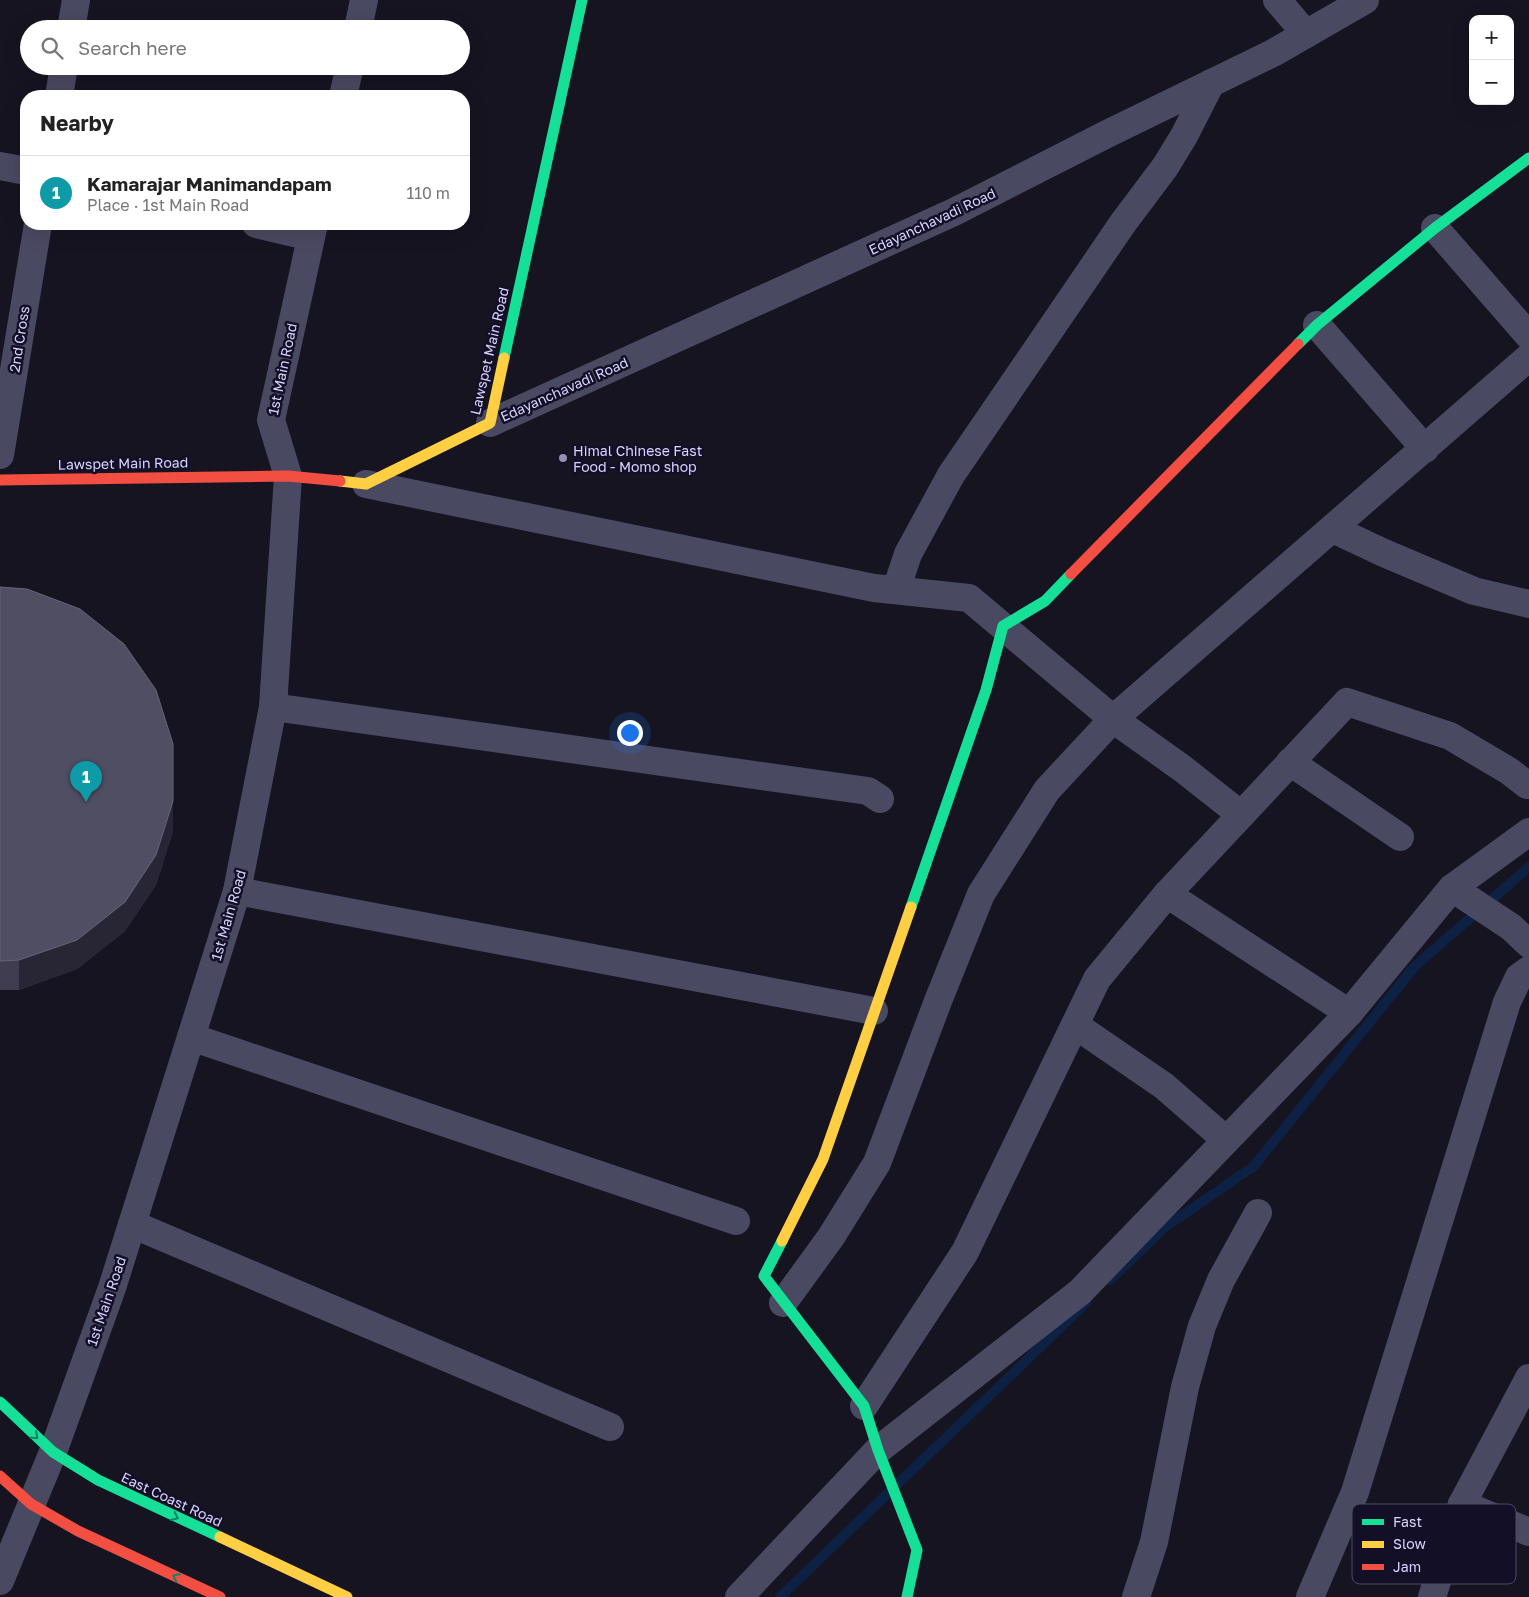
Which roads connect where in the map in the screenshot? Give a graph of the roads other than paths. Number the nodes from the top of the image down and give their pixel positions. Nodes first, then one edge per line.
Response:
1 (76, 0) edge
2 (364, 0) edge
3 (582, 0) edge
4 (1276, 0) edge
5 (1365, 0) edge
6 (73, 20) edge
7 (360, 20) edge
8 (1306, 34) junction
9 (63, 75) edge
10 (348, 75) edge
11 (1211, 83) junction
12 (61, 90) edge
13 (344, 90) edge
14 (1529, 158) edge
15 (0, 166) edge
16 (20, 170) edge
17 (1435, 228) junction
18 (37, 230) edge
19 (313, 230) edge
20 (1317, 325) junction
21 (1529, 336) edge
22 (1529, 358) edge
23 (490, 423) junction
24 (1425, 449) junction
25 (0, 455) edge
26 (288, 476) junction
27 (0, 480) edge
28 (366, 484) junction
29 (1333, 529) junction
30 (896, 590) junction
31 (1529, 604) edge
32 (1003, 626) junction
33 (273, 708) junction
34 (1113, 719) junction
35 (1290, 762) junction
36 (1527, 785) dead end
37 (880, 799) dead end
38 (1240, 814) junction
39 (1529, 832) edge
40 (1400, 837) dead end
41 (1452, 888) junction
42 (237, 891) junction
43 (1167, 894) junction
44 (1529, 944) edge
45 (1529, 970) edge
46 (874, 1011) junction
47 (1350, 1013) junction
48 (1075, 1025) junction
49 (191, 1038) junction
50 (1226, 1140) junction
51 (1258, 1213) dead end
52 (736, 1221) dead end
53 (132, 1224) junction
54 (783, 1302) junction
55 (1529, 1378) edge
56 (0, 1402) edge
57 (864, 1406) junction
58 (610, 1426) dead end
59 (53, 1452) junction
60 (883, 1462) junction
61 (0, 1476) edge
62 (30, 1504) junction
63 (1462, 1504) edge
64 (1516, 1527) edge
65 (1529, 1532) edge
66 (0, 1581) edge
67 (1436, 1584) edge
68 (193, 1591) edge
69 (220, 1597) edge
70 (347, 1597) edge
71 (739, 1597) edge
72 (907, 1597) edge
73 (1136, 1597) edge
74 (1310, 1597) edge
75 (1432, 1597) edge

1 - 6 street
2 - 7 street
3 - 23 main road, Lawspet Main Road
4 - 8 street
5 - 8 street, Edayanchavadi Road
8 - 11 street, Edayanchavadi Road
9 - 12 street
10 - 13 street
11 - 23 street, Edayanchavadi Road
11 - 30 street
14 - 17 main road
15 - 16 street
17 - 20 main road
17 - 21 street
18 - 25 street, 2nd Cross
19 - 26 street, 1st Main Road
20 - 24 street
20 - 32 main road
22 - 24 street
23 - 28 main road, Lawspet Main Road
24 - 29 street
26 - 27 main road, Lawspet Main Road
26 - 28 main road, Lawspet Main Road
26 - 33 street, 1st Main Road
28 - 30 street
29 - 31 street
29 - 34 street
30 - 32 street
32 - 34 street
32 - 46 main road
33 - 37 street
33 - 42 street, 1st Main Road
34 - 38 street
34 - 54 street
35 - 36 street
35 - 38 street
35 - 40 street
38 - 43 street
39 - 41 street
41 - 44 street
41 - 47 street
42 - 46 street
42 - 49 street, 1st Main Road
43 - 47 street
43 - 48 street
45 - 74 street
46 - 54 main road
47 - 50 street
48 - 50 street
48 - 57 street
49 - 52 street
49 - 53 street, 1st Main Road
50 - 60 street
51 - 73 street
53 - 58 street
53 - 59 street, 1st Main Road
54 - 57 main road
55 - 63 street
56 -> 59 main road, East Coast Road
57 - 60 main road
59 - 62 street, 1st Main Road
59 -> 70 main road, East Coast Road
60 - 71 street
60 - 72 main road
61 - 62 main road
62 - 66 street, 1st Main Road
68 -> 62 main road
64 - 65 street
67 - 75 street
68 - 69 main road

